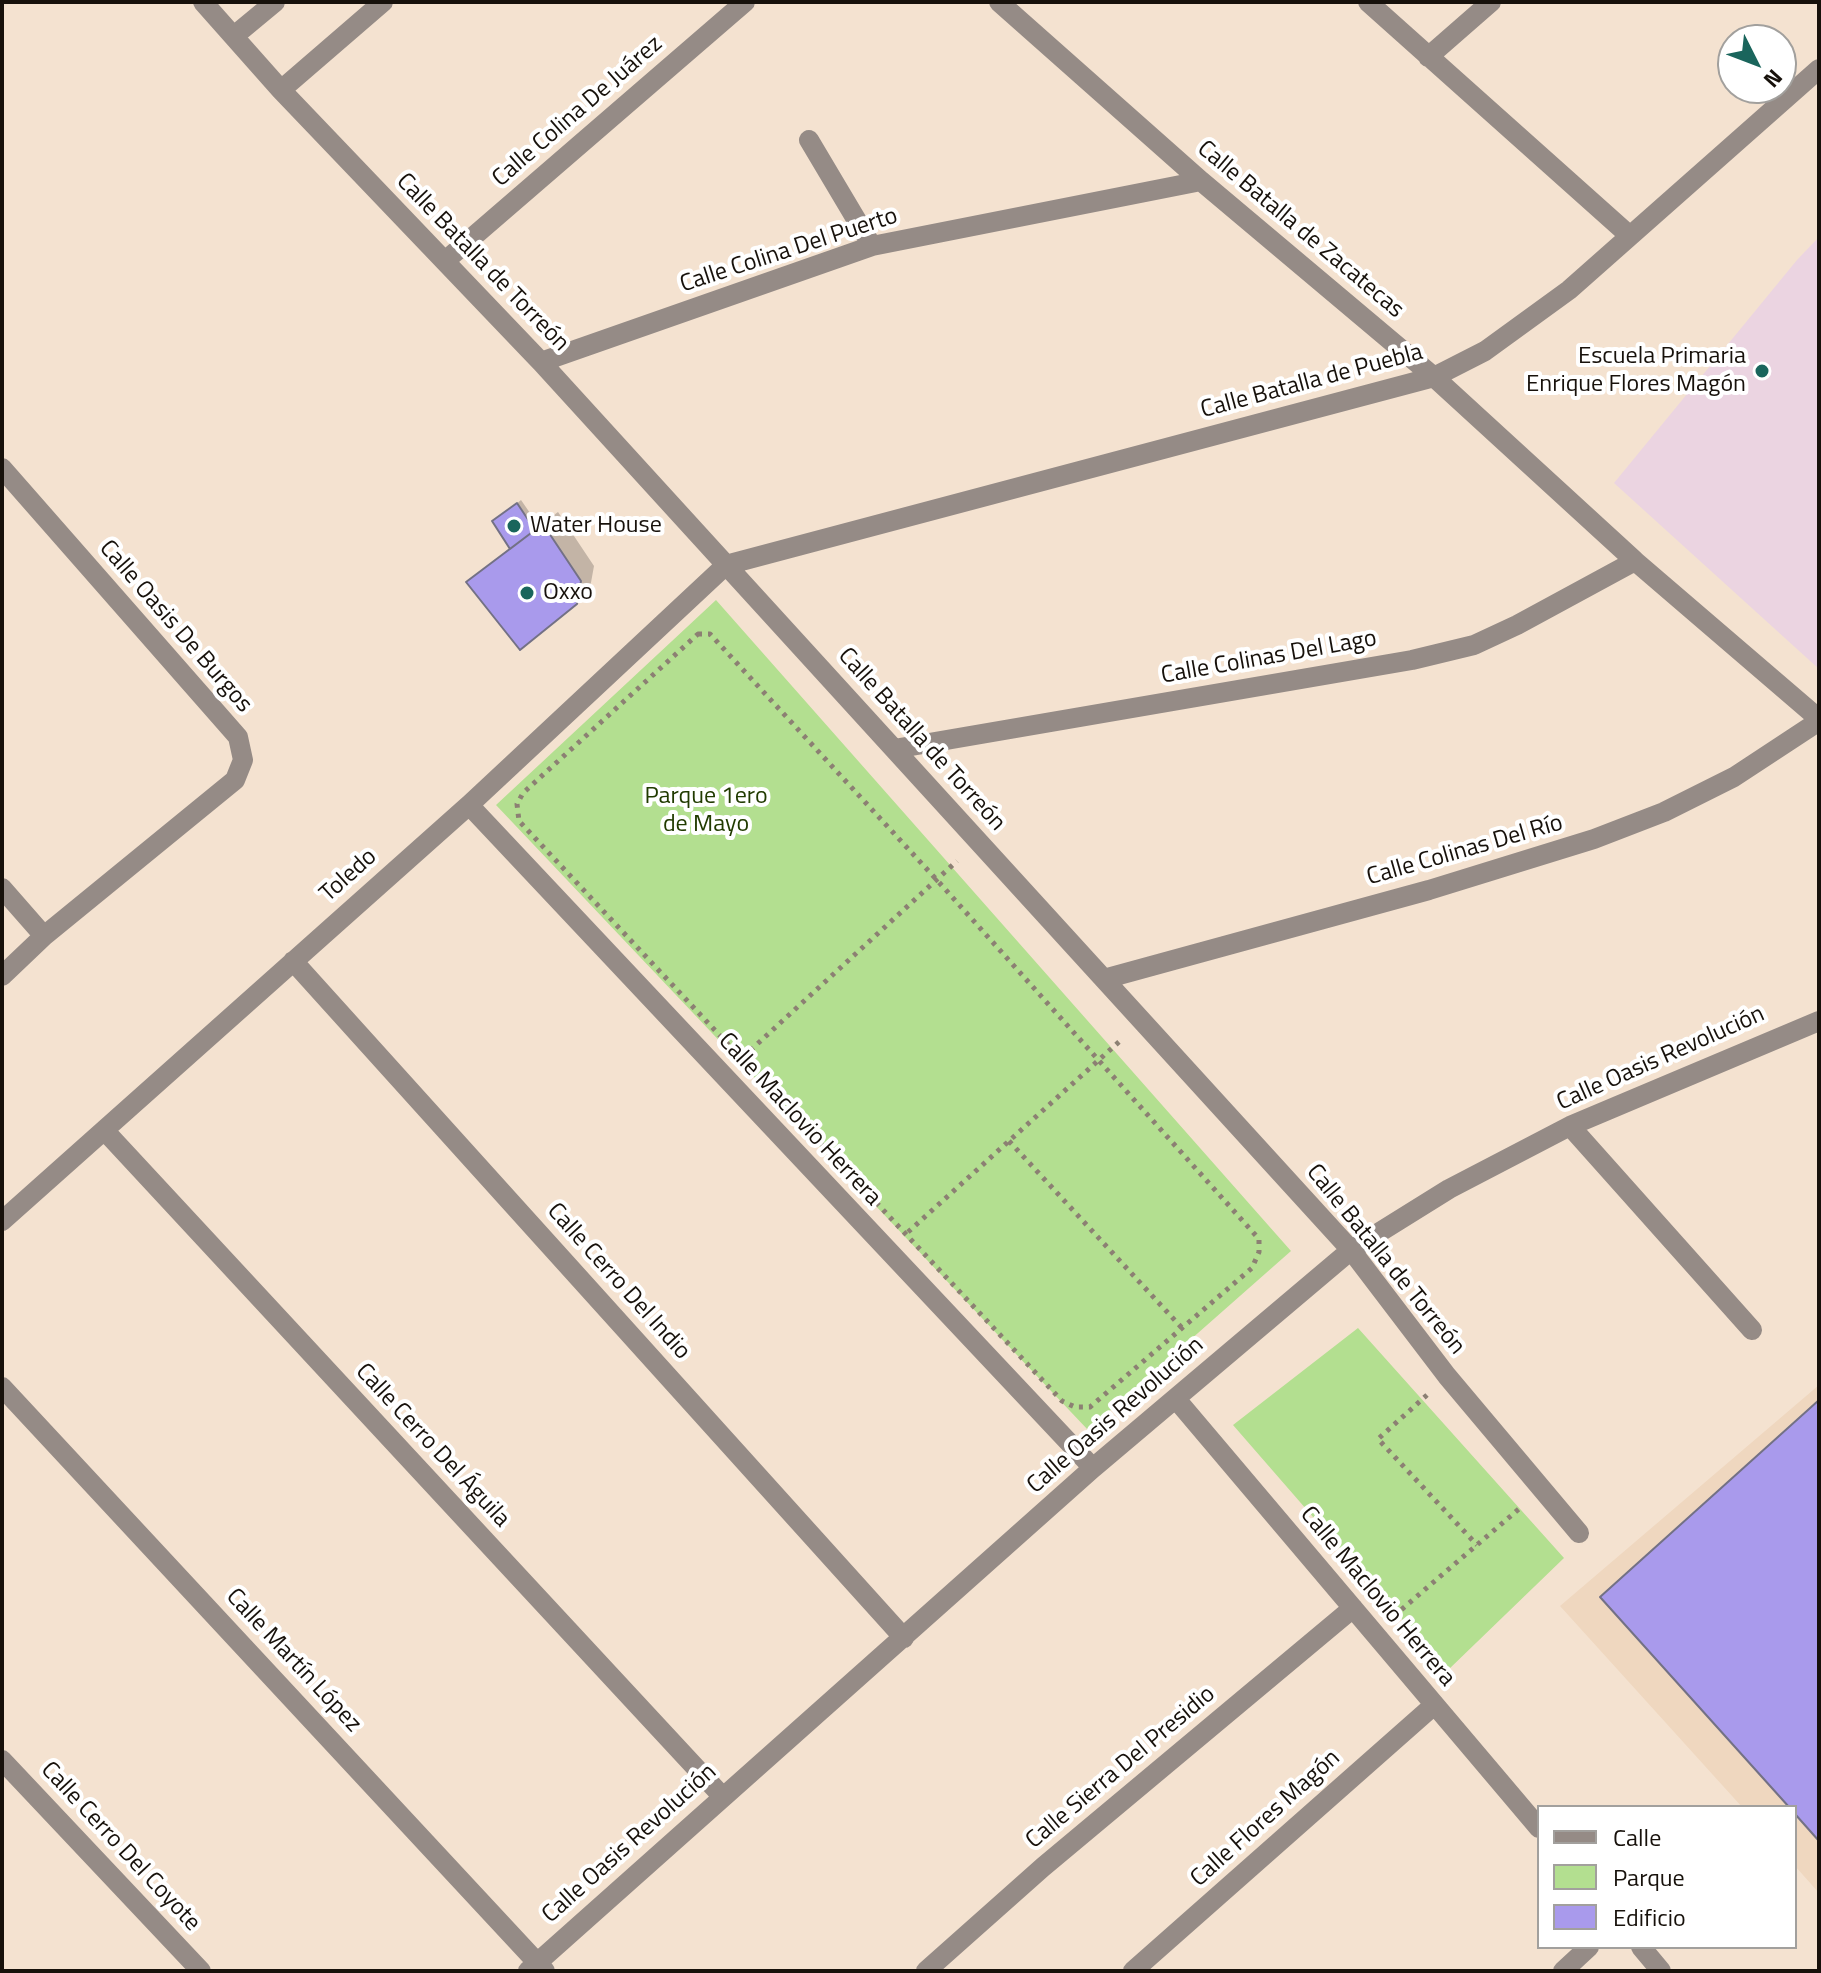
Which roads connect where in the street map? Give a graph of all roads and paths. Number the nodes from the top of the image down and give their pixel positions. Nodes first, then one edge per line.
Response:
1 (203, 2) edge
2 (275, 2) edge
3 (383, 2) edge
4 (745, 2) edge
5 (999, 2) edge
6 (1368, 2) edge
7 (1491, 2) edge
8 (234, 36) junction
9 (1428, 57) junction
10 (1819, 69) edge
11 (281, 90) junction
12 (809, 140) dead end
13 (1201, 181) junction
14 (1630, 236) junction
15 (872, 246) junction
16 (445, 261) junction
17 (541, 362) junction
18 (1434, 377) junction
19 (2, 468) edge
20 (1635, 561) junction
21 (726, 565) junction
22 (1819, 720) edge
23 (894, 749) junction
24 (469, 805) junction
25 (978, 841) junction
26 (936, 879) junction
27 (2, 888) edge
28 (44, 936) junction
29 (293, 961) junction
30 (2, 976) edge
31 (1104, 979) junction
32 (1142, 1021) junction
33 (1815, 1028) edge
34 (741, 1059) junction
35 (1099, 1060) junction
36 (723, 1075) junction
37 (1570, 1126) junction
38 (105, 1131) junction
39 (1009, 1141) junction
40 (2, 1221) edge
41 (906, 1234) junction
42 (1351, 1250) junction
43 (886, 1251) junction
44 (1182, 1328) junction
45 (1752, 1330) dead end
46 (1447, 1376) junction
47 (2, 1387) edge
48 (1176, 1399) junction
49 (1093, 1468) junction
50 (1542, 1488) junction
51 (1579, 1533) dead end
52 (1477, 1545) junction
53 (1353, 1608) junction
54 (1374, 1633) junction
55 (904, 1638) junction
56 (1433, 1706) junction
57 (2, 1760) edge
58 (722, 1796) junction
59 (1537, 1826) edge
60 (1587, 1949) edge
61 (1643, 1949) edge
62 (537, 1968) edge
63 (201, 1971) edge
64 (926, 1971) edge
65 (1133, 1971) edge
66 (1563, 1971) edge
67 (1661, 1971) edge

1 - 8 street, Calle Batalla de Torreón
2 - 8 street
3 - 11 street
4 - 16 street, Calle Colina De Juárez
5 - 13 street, Calle Batalla de Zacatecas
6 - 9 street
7 - 9 street
8 - 11 street, Calle Batalla de Torreón
9 - 14 street
10 - 14 street, Calle Batalla de Puebla
11 - 16 street, Calle Batalla de Torreón
12 - 15 street
13 - 15 street, Calle Colina Del Puerto
13 - 18 street, Calle Batalla de Zacatecas
14 - 18 street, Calle Batalla de Puebla
15 - 17 street, Calle Colina Del Puerto
16 - 17 street, Calle Batalla de Torreón
17 - 21 street, Calle Batalla de Torreón
18 - 20 street, Calle Batalla de Zacatecas
18 - 21 street, Calle Batalla de Puebla
19 - 28 street, Calle Oasis De Burgos
20 - 22 street, Calle Batalla de Zacatecas
20 - 23 street, Calle Colinas Del Lago
21 - 23 street, Calle Batalla de Torreón
21 - 24 street, Toledo
22 - 31 street, Calle Colinas Del Río
23 - 25 street, Calle Batalla de Torreón
24 - 29 street, Toledo
24 - 36 street, Calle Maclovio Herrera
25 - 26 path
25 - 31 street, Calle Batalla de Torreón
26 - 34 path
26 - 34 path
26 - 35 path
27 - 28 street
28 - 30 street, Calle Oasis De Burgos
29 - 38 street, Toledo
29 - 55 street, Calle Cerro Del Indio
31 - 32 street, Calle Batalla de Torreón
32 - 35 path
32 - 42 street, Calle Batalla de Torreón
33 - 37 street, Calle Oasis Revolución
34 - 36 path
34 - 41 path
35 - 39 path
35 - 44 path
36 - 43 street, Calle Maclovio Herrera
37 - 42 street, Calle Oasis Revolución
37 - 45 street
38 - 40 street, Toledo
38 - 58 street, Calle Cerro Del Águila
39 - 41 path
39 - 44 path
41 - 43 path
41 - 44 path
42 - 46 street, Calle Batalla de Torreón
42 - 48 street, Calle Oasis Revolución
43 - 49 street, Calle Maclovio Herrera
46 - 50 street, Calle Batalla de Torreón
46 - 52 path
47 - 62 street, Calle Martín López
48 - 49 street, Calle Oasis Revolución
48 - 53 street, Calle Maclovio Herrera
49 - 55 street, Calle Oasis Revolución
50 - 51 street, Calle Batalla de Torreón
50 - 52 path
52 - 54 path
53 - 54 street, Calle Maclovio Herrera
53 - 64 street, Calle Sierra Del Presidio
54 - 56 street, Calle Maclovio Herrera
55 - 58 street, Calle Oasis Revolución
56 - 59 street, Calle Maclovio Herrera
56 - 65 street, Calle Flores Magón
57 - 63 street, Calle Cerro Del Coyote
58 - 62 street, Calle Oasis Revolución
60 - 66 street
61 - 67 street

